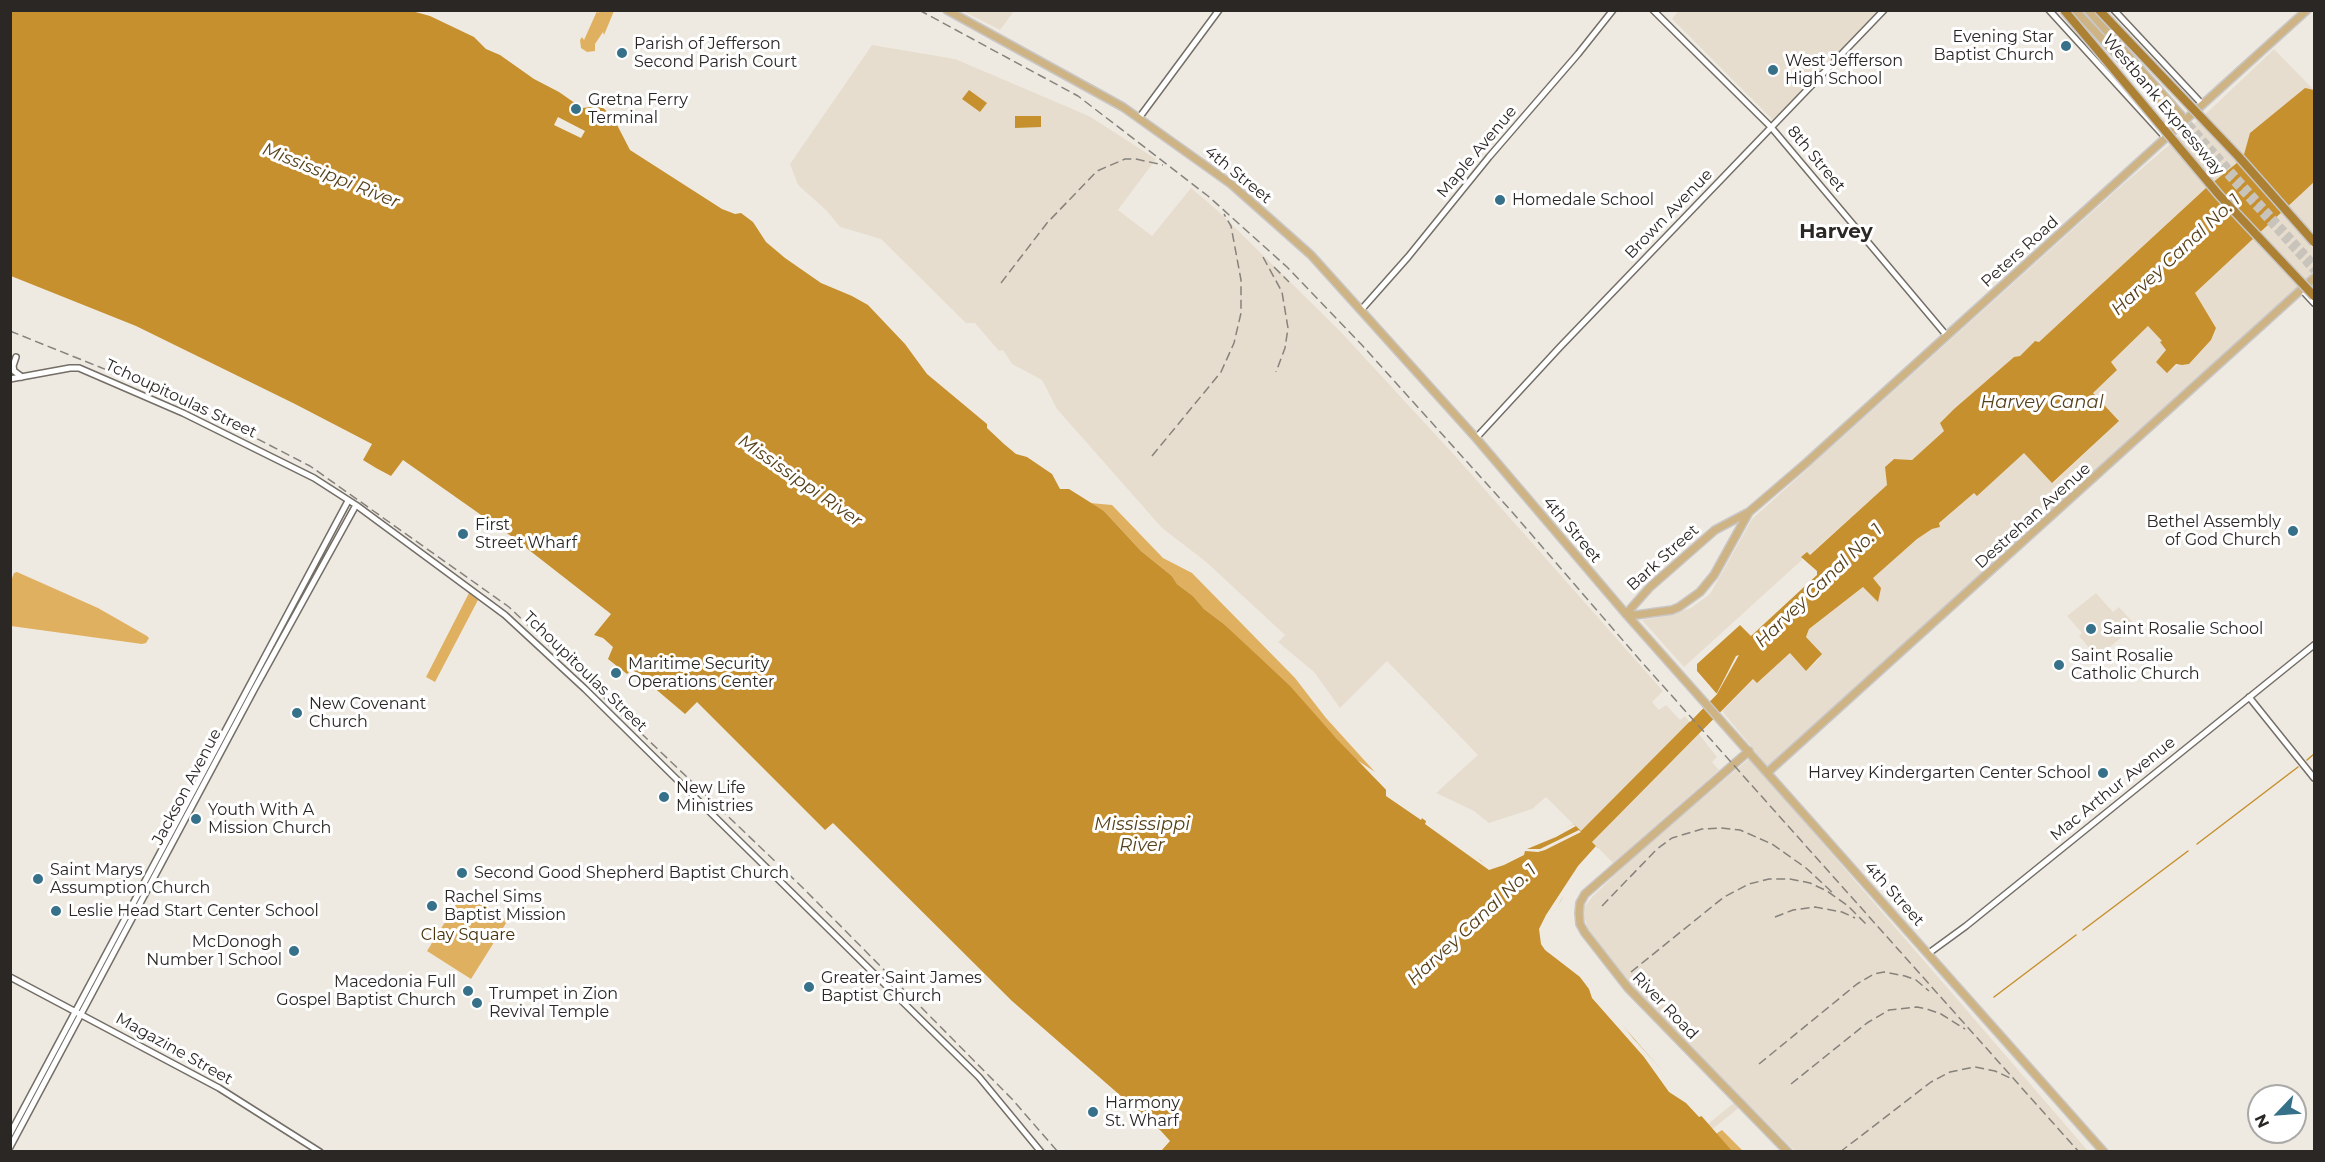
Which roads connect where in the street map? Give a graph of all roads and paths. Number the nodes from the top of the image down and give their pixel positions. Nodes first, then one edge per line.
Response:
1 (947, 10) edge
2 (1219, 10) edge
3 (1613, 10) edge
4 (1653, 10) edge
5 (1884, 10) edge
6 (2049, 10) edge
7 (2064, 10) edge
8 (2075, 10) edge
9 (2088, 10) edge
10 (2099, 10) edge
11 (2114, 10) edge
12 (2307, 10) edge
13 (2202, 104) junction
14 (1139, 118) junction
15 (1771, 127) junction
16 (2165, 138) junction
17 (2314, 242) edge
18 (2314, 278) edge
19 (2302, 290) junction
20 (2314, 296) edge
21 (2314, 303) edge
22 (1361, 310) junction
23 (1947, 336) junction
24 (16, 357) dead end
25 (22, 377) junction
26 (10, 379) edge
27 (1476, 438) junction
28 (348, 501) junction
29 (356, 505) junction
30 (1749, 512) junction
31 (1721, 525) joint
32 (1626, 614) junction
33 (2314, 645) edge
34 (2249, 697) junction
35 (1749, 751) junction
36 (1768, 772) junction
37 (2314, 778) edge
38 (1929, 953) junction
39 (10, 977) edge
40 (79, 1012) junction
41 (10, 1134) edge
42 (10, 1147) edge
43 (320, 1152) edge
44 (1041, 1152) edge
45 (1788, 1152) edge
46 (2104, 1152) edge

1 - 14 main road, 4th Street
2 - 14 street
3 - 22 street, Maple Avenue
4 - 15 street, 8th Street
5 - 15 street, Brown Avenue
6 - 16 street, Westbank Expressway
7 - 20 highway, Westbank Expressway, bridge
8 - 9 main road
10 - 17 highway, Westbank Expressway, bridge
11 - 13 street, Westbank Expressway
12 - 13 main road, Peters Road
13 - 16 main road, Peters Road
14 - 22 main road, 4th Street
15 - 23 street, 8th Street
15 - 27 street, Brown Avenue
16 - 23 main road, Peters Road
18 - 19 main road, Destrehan Avenue
19 - 21 street
19 - 36 main road, Destrehan Avenue
22 - 27 main road, 4th Street
23 - 30 main road, Peters Road
24 - 25 street
25 - 26 street, Tchoupitoulas Street
25 - 28 street, Tchoupitoulas Street
27 - 32 main road, 4th Street
28 - 29 street, Tchoupitoulas Street
28 - 40 street, Jackson Avenue
29 - 40 street, Jackson Avenue
29 - 44 street, Tchoupitoulas Street
30 - 31 main road, Peters Road
30 - 32 main road, Peters Road
31 - 32 main road, Bark Street
32 - 35 main road, 4th Street
33 - 34 street, Mac Arthur Avenue
34 - 37 street
34 - 38 street, Mac Arthur Avenue
35 - 36 main road, 4th Street
35 - 45 main road, River Road
36 - 38 main road, 4th Street
38 - 46 main road, 4th Street
39 - 40 street, Magazine Street
40 - 41 street, Jackson Avenue
40 - 42 street, Jackson Avenue
40 - 43 street, Magazine Street

